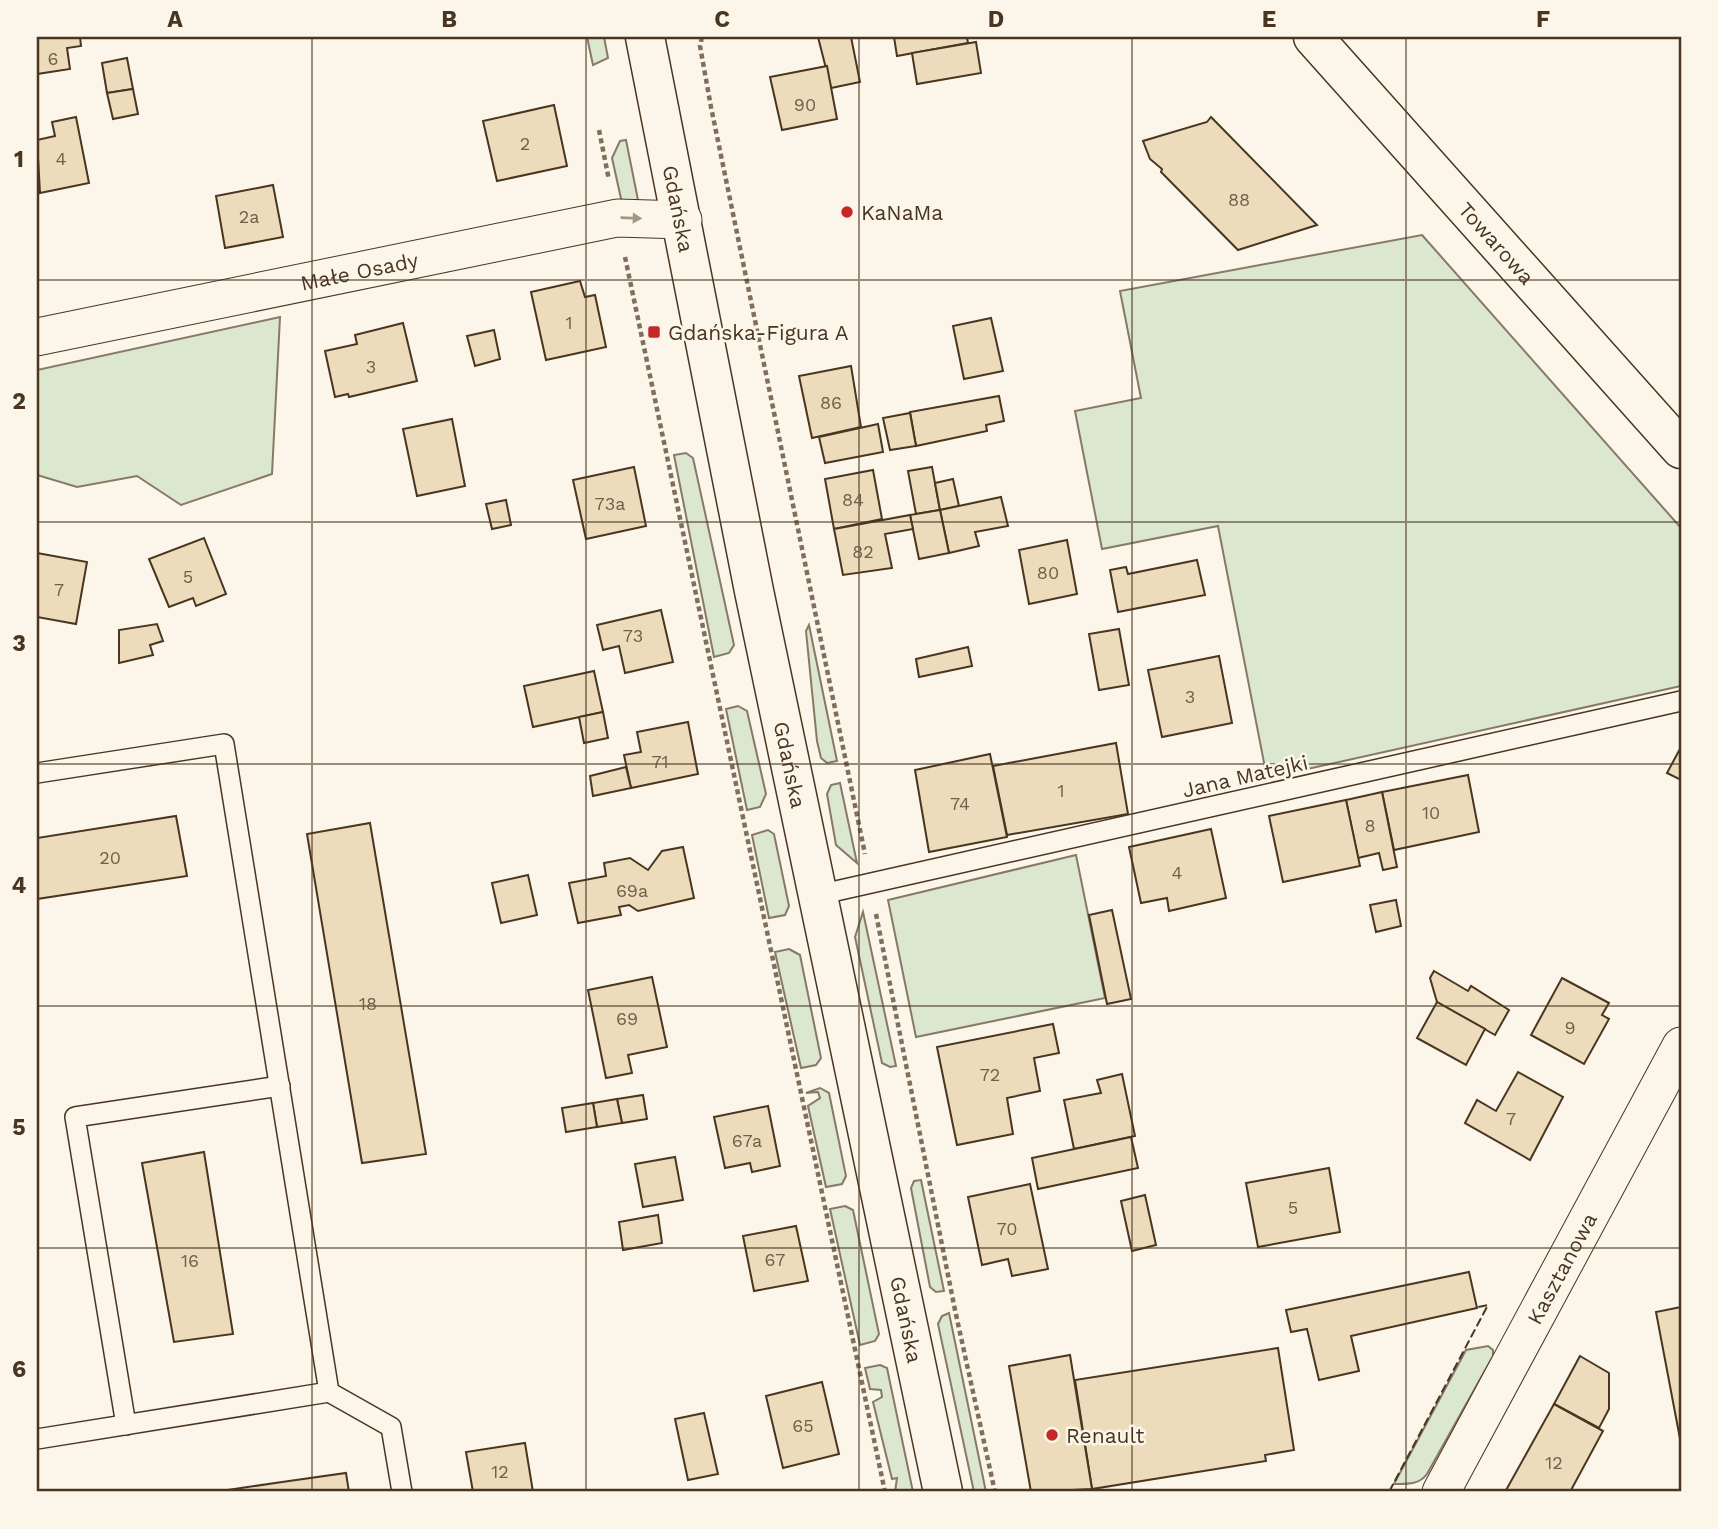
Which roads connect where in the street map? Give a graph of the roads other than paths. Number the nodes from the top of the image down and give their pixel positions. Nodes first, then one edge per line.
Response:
1 (1313, 37) edge
2 (647, 38) edge
3 (683, 220) junction
4 (37, 337) edge
5 (1681, 449) edge
6 (1681, 701) edge
7 (37, 773) edge
8 (818, 895) junction
9 (1681, 1046) edge
10 (280, 1086) junction
11 (329, 1392) junction
12 (127, 1425) junction
13 (37, 1439) edge
14 (402, 1492) edge
15 (943, 1492) edge
16 (1441, 1492) edge

1 - 5 main road, Towarowa
2 - 3 main road, Gdańska
4 -> 3 street, Małe Osady
3 - 8 main road, Gdańska
6 - 8 lane, Jana Matejki
7 - 10 lane
8 - 15 main road, Gdańska
9 - 16 street, Kasztanowa
10 - 11 lane
10 - 12 lane
11 - 12 lane
11 - 14 lane
12 - 13 lane

